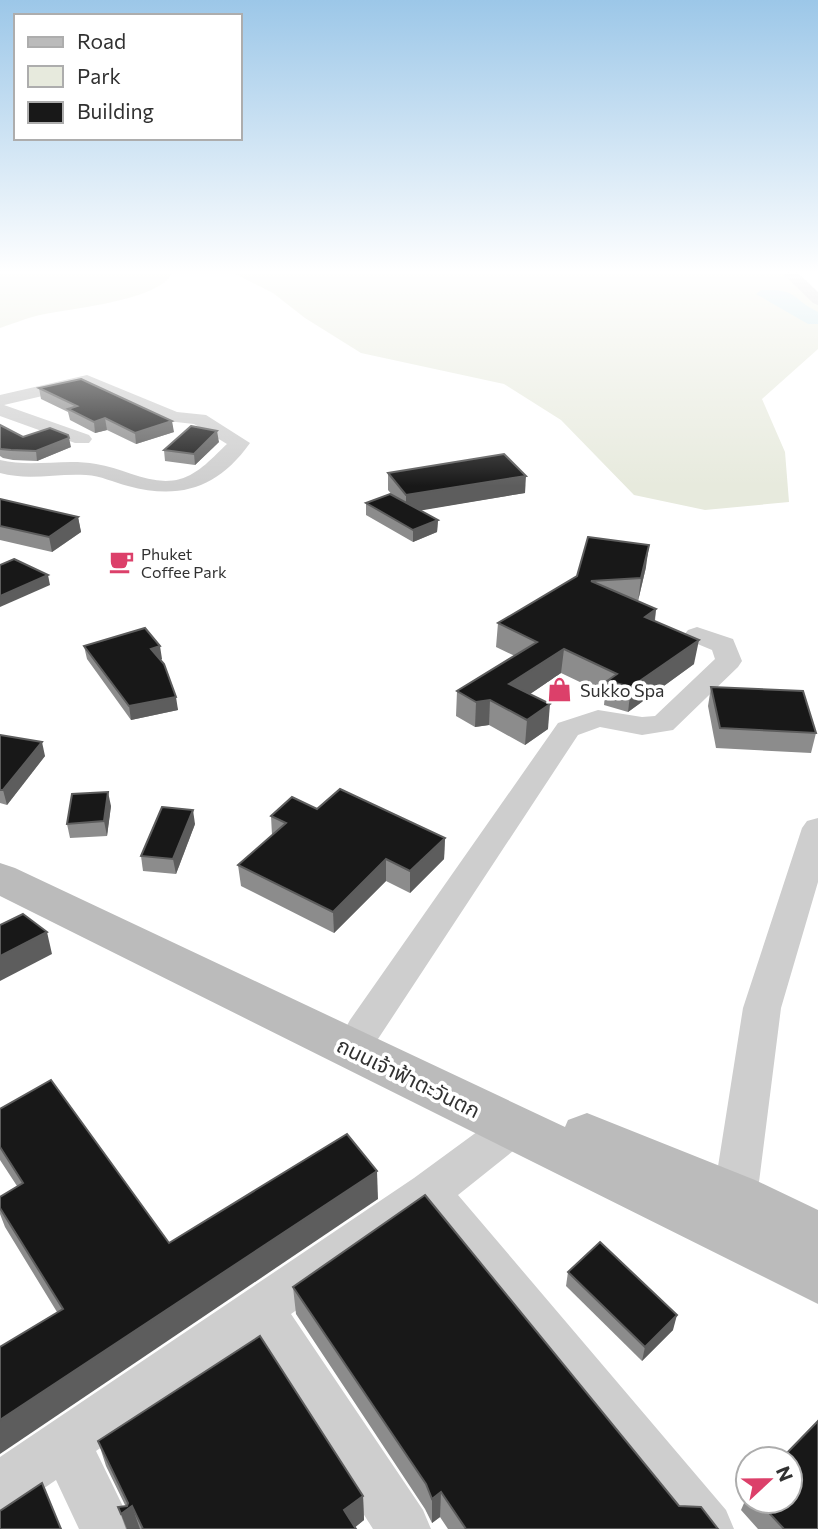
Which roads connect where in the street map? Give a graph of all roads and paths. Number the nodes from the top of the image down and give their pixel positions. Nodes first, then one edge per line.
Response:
1 (0, 401) edge
2 (0, 410) edge
3 (82, 439) dead end
4 (0, 467) edge
5 (697, 635) dead end
6 (818, 828) edge
7 (0, 857) edge
8 (0, 878) edge
9 (363, 1031) junction
10 (514, 1127) junction
11 (429, 1192) junction
12 (735, 1198) junction
13 (818, 1238) edge
14 (818, 1276) edge
15 (260, 1309) junction
16 (65, 1443) junction
17 (0, 1488) edge
18 (107, 1529) edge
19 (404, 1529) edge
20 (708, 1529) edge

1 - 4 street
2 - 3 street
5 - 9 street
6 - 12 street
7 - 9 main road, ถนนเจ้าฟ้าตะวันตก
8 - 10 main road, ถนนเจ้าฟ้าตะวันตก
9 - 12 main road, ถนนเจ้าฟ้าตะวันตก
10 - 11 street
10 - 14 main road, ถนนเจ้าฟ้าตะวันตก
11 - 15 street
11 - 20 street
12 - 13 main road, ถนนเจ้าฟ้าตะวันตก
15 - 16 street
15 - 19 street
16 - 17 street
16 - 18 street

